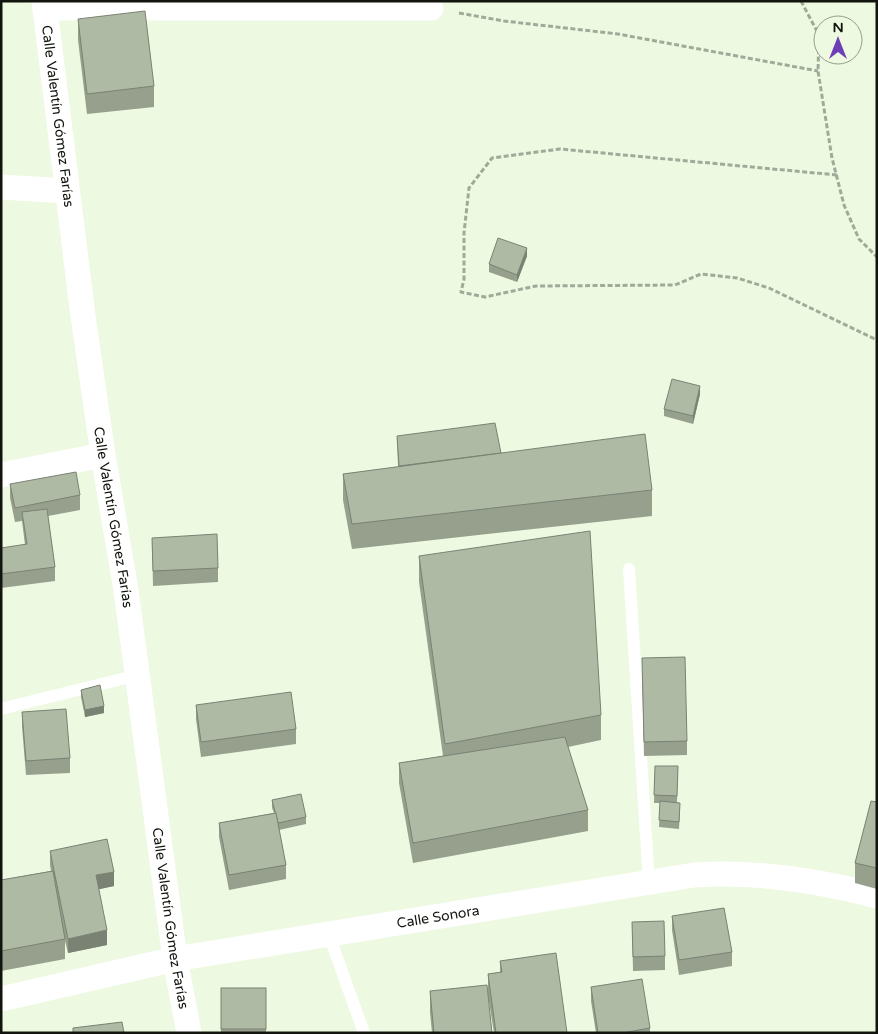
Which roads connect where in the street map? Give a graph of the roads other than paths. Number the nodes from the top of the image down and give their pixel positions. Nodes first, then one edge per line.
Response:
1 (44, 5) edge
2 (431, 8) road end
3 (1, 187) edge
4 (67, 192) junction
5 (103, 455) junction
6 (1, 475) edge
7 (629, 569) dead end
8 (138, 675) junction
9 (1, 709) edge
10 (649, 883) junction
11 (877, 896) edge
12 (329, 935) junction
13 (175, 959) junction
14 (1, 999) edge
15 (189, 1033) edge
16 (364, 1033) edge

1 - 2 street
1 - 4 street, Calle Valentín Gómez Farías
3 - 4 street
4 - 5 street, Calle Valentín Gómez Farías
5 - 6 street
5 - 8 street, Calle Valentín Gómez Farías
7 - 10 lane
8 - 9 lane
8 - 13 street, Calle Valentín Gómez Farías
10 - 11 street, Calle Sonora
10 - 12 street, Calle Sonora
12 - 13 street, Calle Sonora
12 - 16 lane
13 - 14 street, Calle Sonora
13 - 15 street, Calle Valentín Gómez Farías

